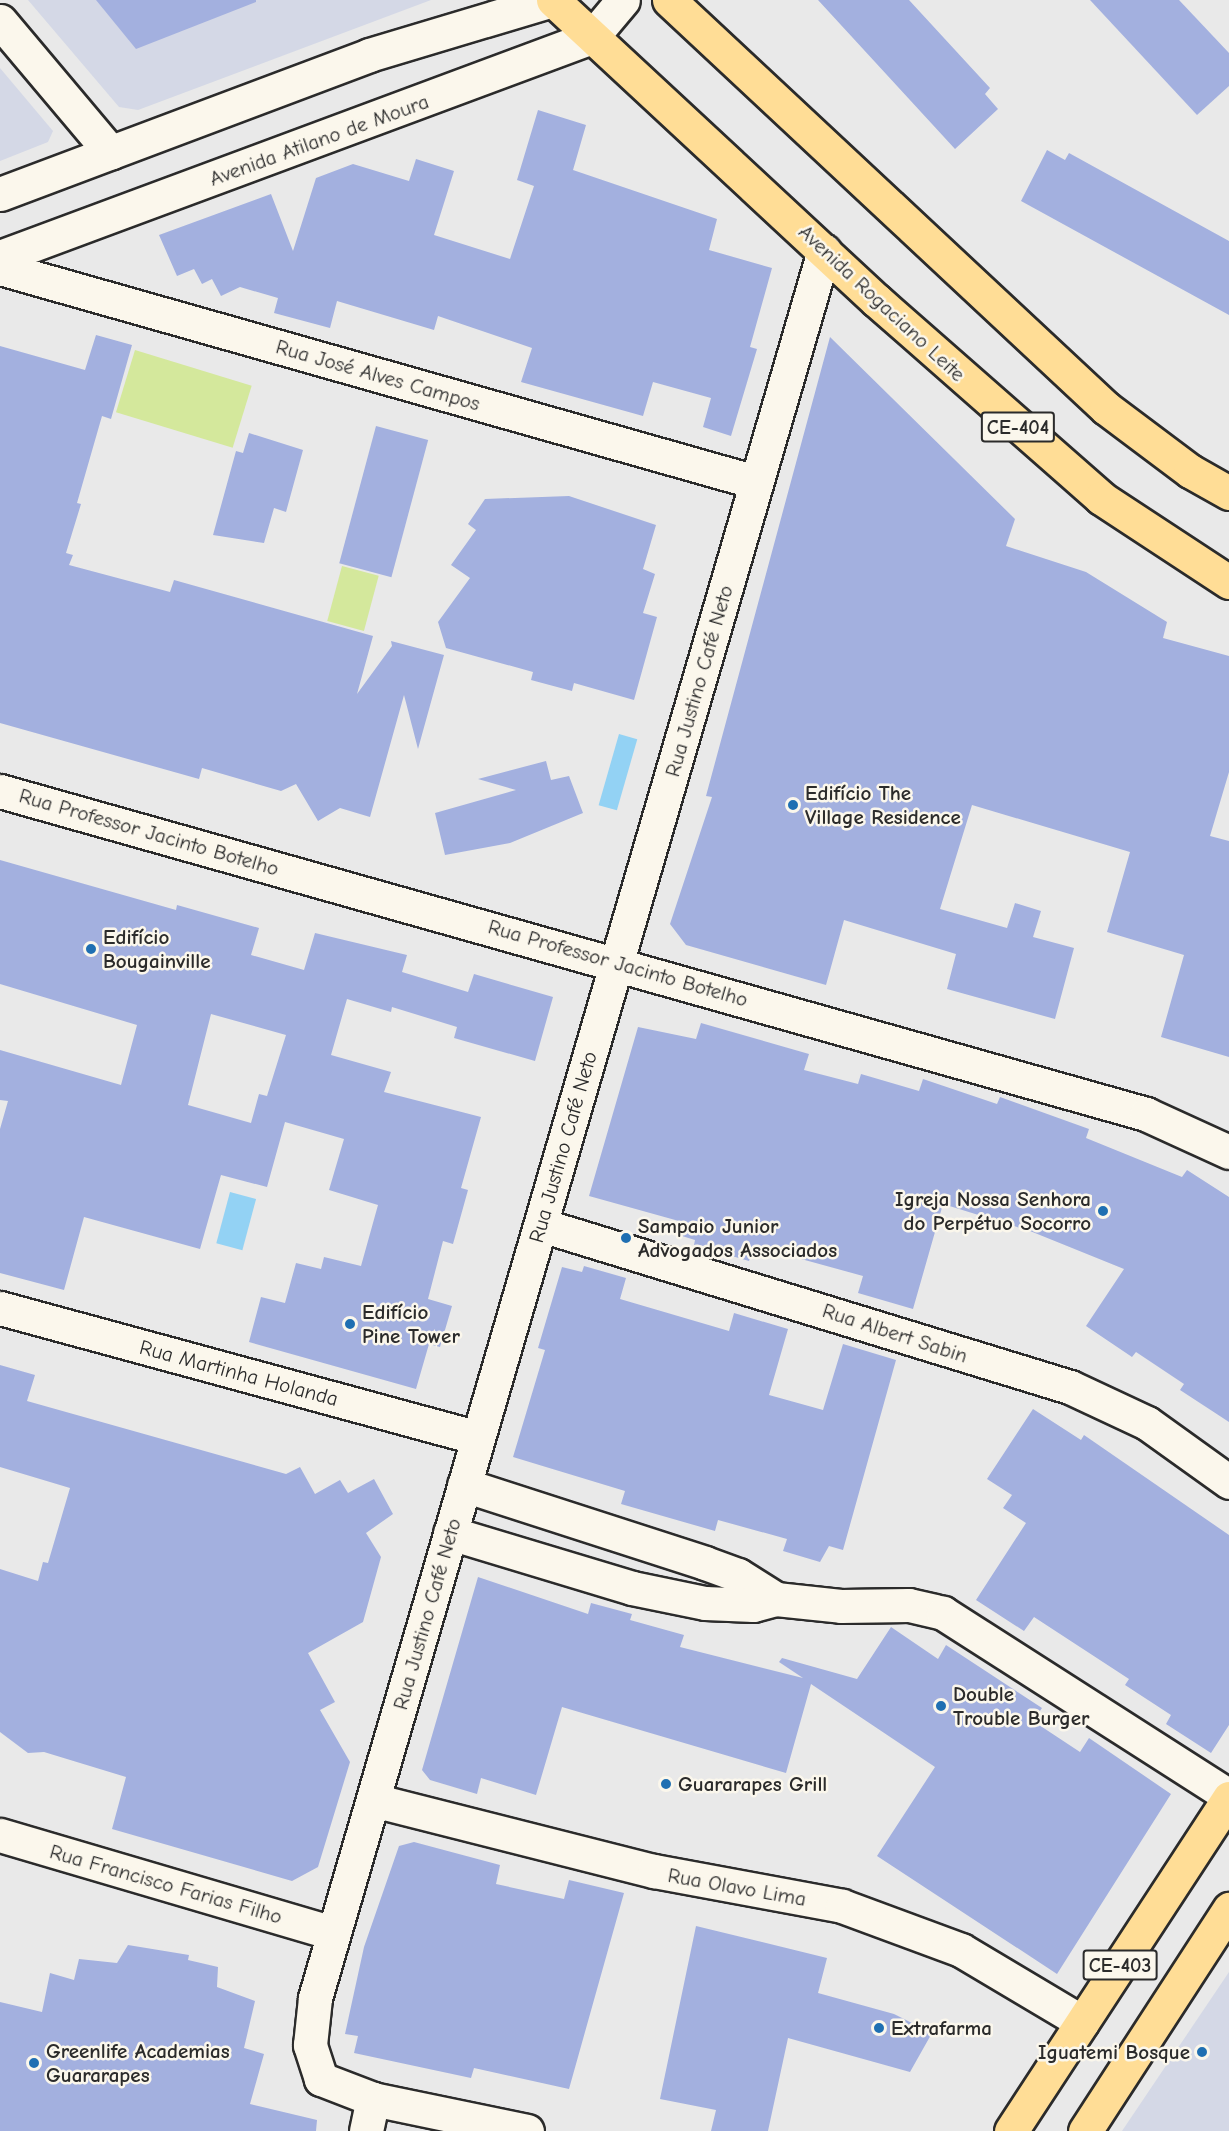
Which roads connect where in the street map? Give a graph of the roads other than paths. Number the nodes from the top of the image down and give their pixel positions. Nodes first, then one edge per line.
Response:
1 (553, 0) edge
2 (623, 0) edge
3 (669, 0) edge
4 (0, 21) edge
5 (592, 37) junction
6 (111, 153) junction
7 (0, 194) edge
8 (824, 251) junction
9 (0, 257) edge
10 (0, 268) edge
11 (756, 482) junction
12 (1229, 493) edge
13 (1229, 582) edge
14 (0, 790) edge
15 (617, 962) junction
16 (1229, 1152) edge
17 (541, 1225) junction
18 (0, 1308) edge
19 (478, 1438) junction
20 (1229, 1482) edge
21 (464, 1485) junction
22 (450, 1533) junction
23 (776, 1599) junction
24 (1229, 1797) edge
25 (373, 1800) junction
26 (0, 1835) edge
27 (1229, 1909) edge
28 (332, 1933) junction
29 (1082, 2022) junction
30 (373, 2099) junction
31 (366, 2131) edge
32 (528, 2131) edge
33 (1011, 2131) edge
34 (1085, 2131) edge

1 - 5 main road, Avenida Rogaciano Leite
1 - 6 street
2 - 5 street, Avenida Atilano de Moura
3 - 12 main road
4 - 6 street
5 - 8 main road, Avenida Rogaciano Leite
5 - 9 street, Avenida Atilano de Moura
6 - 7 street
8 - 11 street, Rua Justino Café Neto
8 - 13 main road, Avenida Rogaciano Leite / CE-404
10 - 11 street, Rua José Alves Campos
11 - 15 street, Rua Justino Café Neto
14 - 15 street, Rua Professor Jacinto Botelho
15 - 16 street, Rua Professor Jacinto Botelho
15 - 17 street, Rua Justino Café Neto
17 - 19 street, Rua Justino Café Neto
17 - 20 street, Rua Albert Sabin
18 - 19 street, Rua Martinha Holanda
19 - 21 street, Rua Justino Café Neto
21 - 22 street, Rua Justino Café Neto
21 - 23 street
22 - 23 street
22 - 25 street, Rua Justino Café Neto
23 - 24 street
24 - 29 main road, CE-403
25 - 28 street, Rua Justino Café Neto
25 - 29 street, Rua Olavo Lima
26 - 28 street, Rua Francisco Farias Filho
27 - 34 main road, CE-403
28 - 30 street, Rua Justino Café Neto
29 - 33 main road, CE-403
30 - 31 street
30 - 32 street

